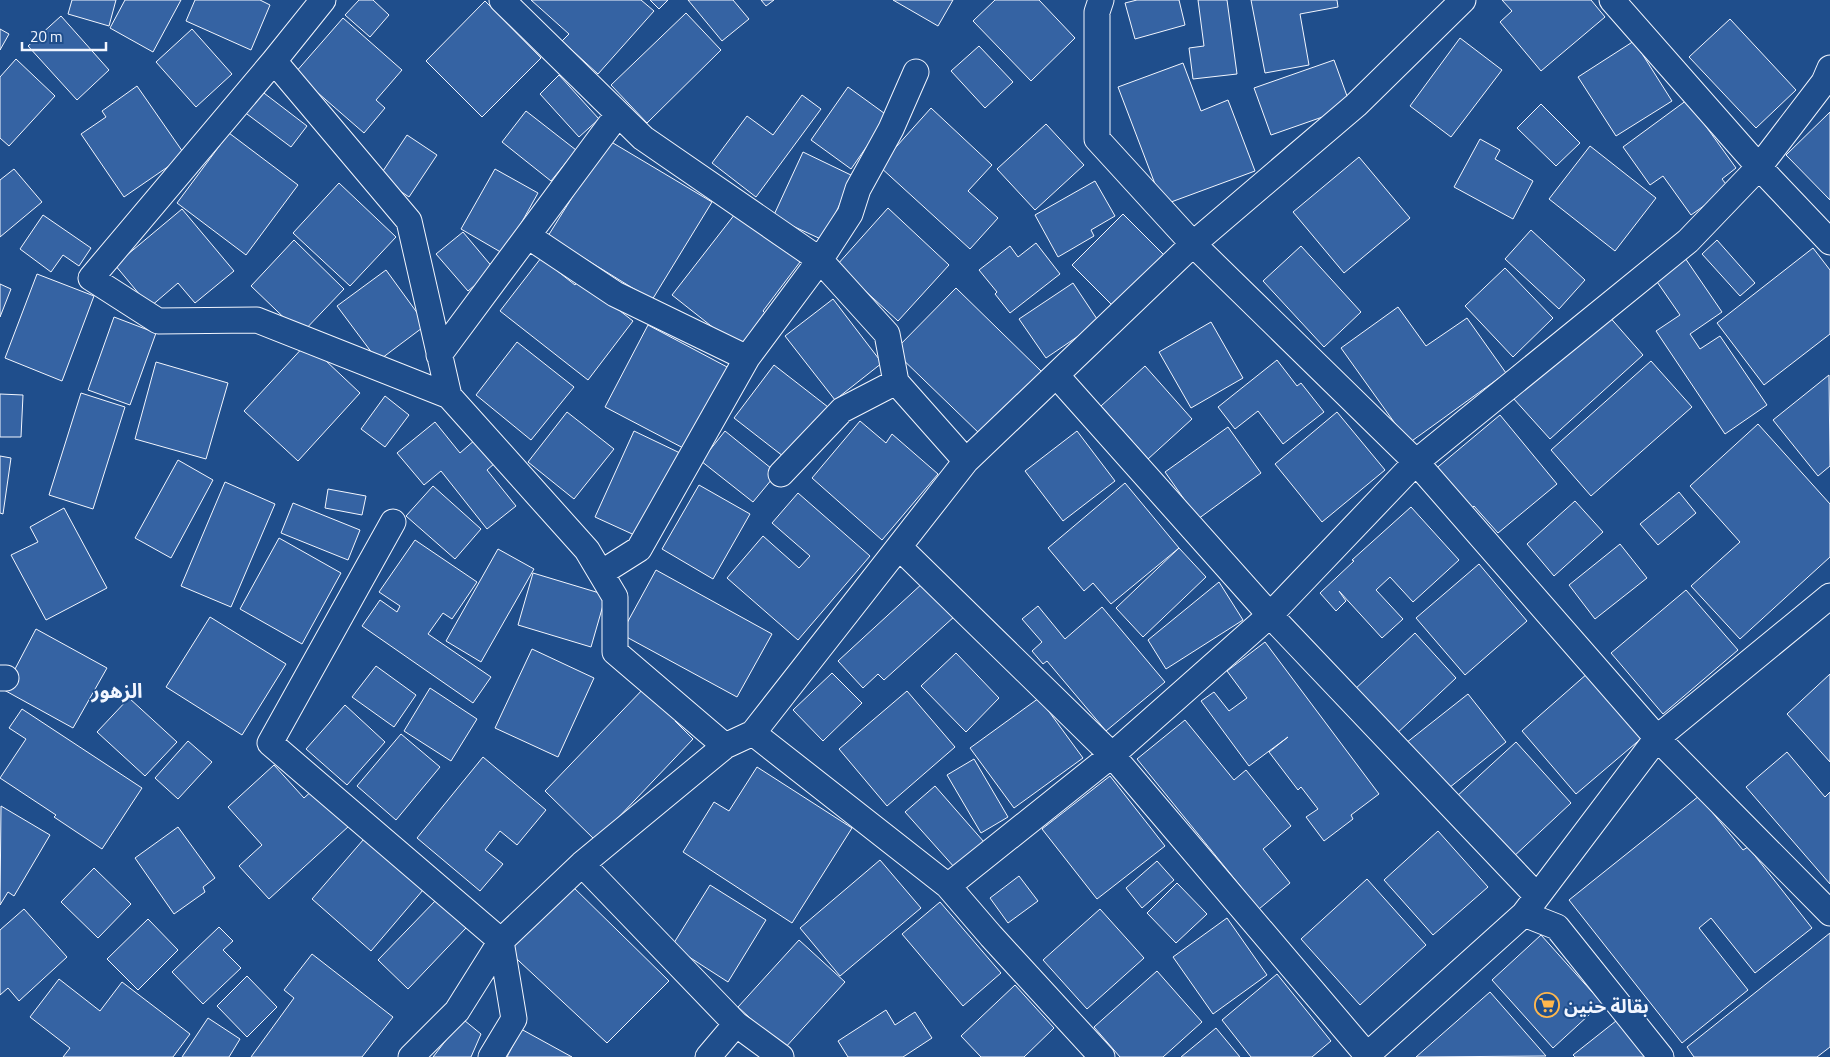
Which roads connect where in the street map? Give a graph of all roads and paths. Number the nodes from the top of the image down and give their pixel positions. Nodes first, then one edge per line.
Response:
1 (323, 0) edge
2 (502, 0) edge
3 (1101, 0) edge
4 (1463, 0) edge
5 (1612, 0) edge
6 (274, 62) junction
7 (1830, 68) edge
8 (916, 72) dead end
9 (618, 114) junction
10 (1759, 167) junction
11 (528, 236) junction
12 (1830, 242) edge
13 (1193, 244) junction
14 (820, 260) junction
15 (439, 355) junction
16 (747, 358) junction
17 (1056, 375) junction
18 (896, 382) junction
19 (449, 396) junction
20 (966, 461) junction
21 (1416, 462) junction
22 (781, 474) dead end
23 (393, 522) dead end
24 (899, 546) junction
25 (601, 573) junction
26 (1830, 596) edge
27 (1270, 614) junction
28 (753, 733) junction
29 (1657, 738) junction
30 (725, 746) junction
31 (1112, 755) junction
32 (582, 864) junction
33 (948, 886) junction
34 (1530, 905) junction
35 (1830, 913) edge
36 (501, 941) junction
37 (736, 1024) junction
38 (1366, 1056) edge
39 (411, 1057) edge
40 (491, 1057) edge
41 (708, 1057) edge
42 (781, 1057) edge
43 (1102, 1057) edge
44 (1660, 1057) edge

1 - 6 street
2 - 9 street
3 - 13 street
4 - 13 street
5 - 10 street
6 - 15 street
6 - 19 street
7 - 10 street
8 - 14 street
9 - 11 street
9 - 14 street
10 - 12 street
10 - 21 street
11 - 15 street
11 - 16 street
13 - 17 street
13 - 21 street
14 - 16 street
14 - 18 street
15 - 19 street
16 - 25 street
17 - 20 street
17 - 27 street
18 - 20 street
18 - 22 street
19 - 25 street
20 - 24 street
21 - 27 street
21 - 29 street
23 - 36 street
24 - 28 street
24 - 31 street
25 - 30 street
26 - 29 street
27 - 31 street
27 - 34 street
28 - 30 street
28 - 33 street
29 - 34 street
29 - 35 street
30 - 32 street
31 - 33 street
31 - 38 street
32 - 36 street
32 - 37 street
33 - 43 street
34 - 38 street
34 - 44 street
36 - 39 street
36 - 40 street
37 - 41 street
37 - 42 street

